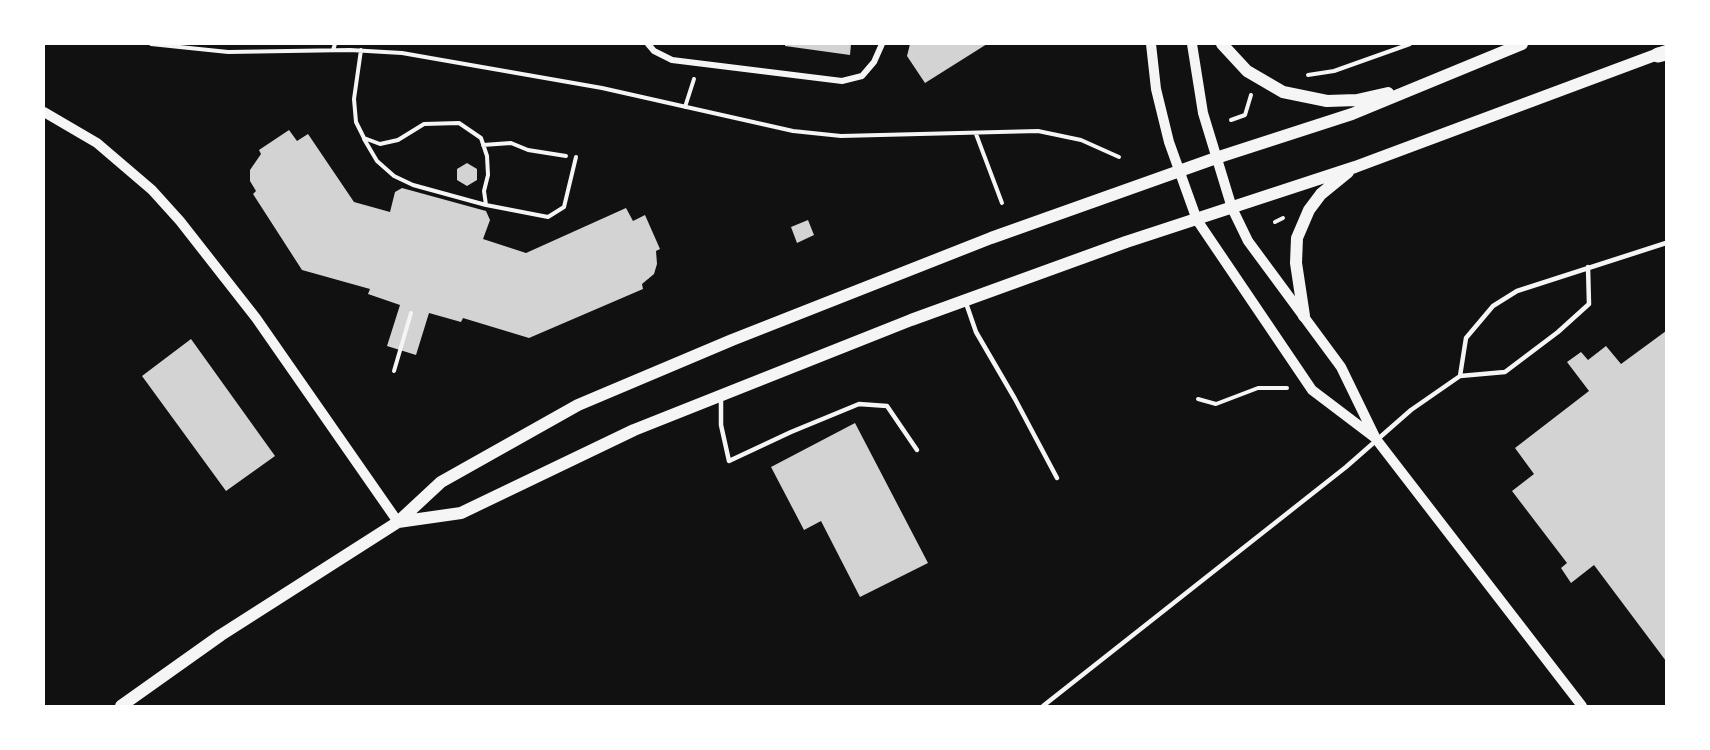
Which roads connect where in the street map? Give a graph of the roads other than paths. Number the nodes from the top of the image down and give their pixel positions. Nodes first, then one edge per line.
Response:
1 (648, 44) edge
2 (882, 44) edge
3 (1151, 44) edge
4 (1192, 44) edge
5 (1222, 44) edge
6 (1522, 44) edge
7 (1664, 53) edge
8 (1438, 79) junction
9 (44, 112) edge
10 (1216, 158) junction
11 (1355, 166) junction
12 (1178, 172) junction
13 (1232, 207) junction
14 (1197, 220) junction
15 (1666, 243) edge
16 (1588, 267) junction
17 (965, 300) junction
18 (1304, 316) junction
19 (1460, 376) junction
20 (721, 395) junction
21 (1376, 439) junction
22 (917, 450) dead end
23 (1056, 478) dead end
24 (398, 522) junction
25 (121, 706) edge
26 (1043, 706) edge
27 (1582, 706) edge

1 - 2 street
3 - 12 street
4 - 10 street
5 - 8 main road
6 - 8 main road
7 - 11 main road
8 - 10 main road
9 - 24 street
10 - 12 main road
10 - 13 street
11 - 13 main road
11 - 18 main road
12 - 14 street
12 - 24 main road
13 - 14 main road
13 - 18 street
14 - 17 main road
14 - 21 street
15 - 16 lane
16 - 19 lane
16 - 19 lane
17 - 20 main road
17 - 23 lane
18 - 21 street
19 - 21 lane
20 - 22 lane
20 - 24 main road
21 - 26 lane
21 - 27 street
24 - 25 main road

